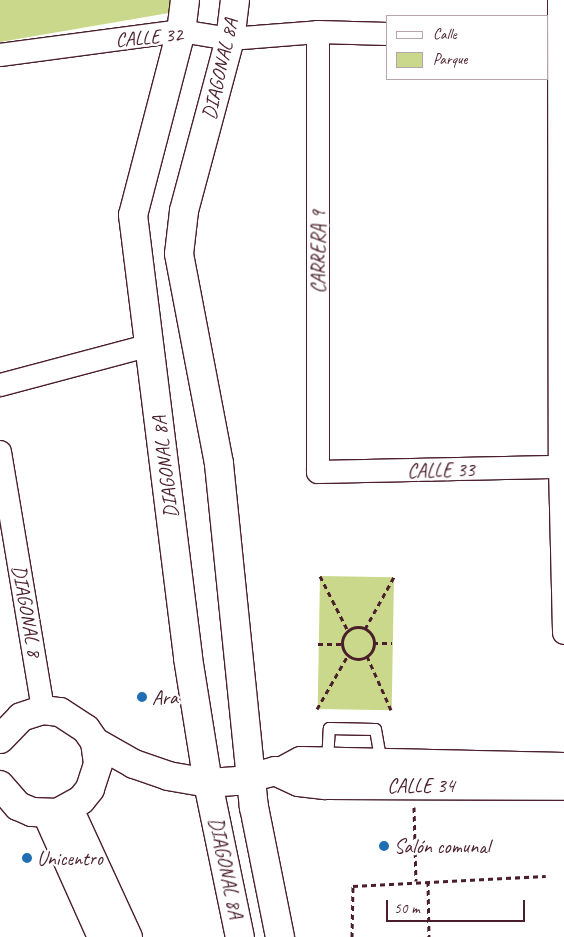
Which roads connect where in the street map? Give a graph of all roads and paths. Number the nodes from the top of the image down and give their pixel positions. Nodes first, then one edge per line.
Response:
1 (185, 0) edge
2 (235, 0) edge
3 (559, 0) edge
4 (181, 31) junction
5 (318, 32) junction
6 (386, 34) edge
7 (557, 38) edge
8 (230, 39) junction
9 (0, 55) edge
10 (150, 345) junction
11 (0, 385) edge
12 (0, 452) edge
13 (562, 467) edge
14 (318, 472) joint
15 (320, 576) dead end
16 (394, 577) dead end
17 (365, 629) junction
18 (348, 631) junction
19 (564, 633) edge
20 (373, 643) junction
21 (392, 643) dead end
22 (318, 644) dead end
23 (342, 644) junction
24 (348, 655) junction
25 (367, 656) junction
26 (317, 709) dead end
27 (43, 710) junction
28 (390, 710) dead end
29 (2, 732) edge
30 (95, 742) junction
31 (134, 764) junction
32 (564, 766) edge
33 (282, 771) junction
34 (96, 776) junction
35 (251, 779) junction
36 (208, 783) junction
37 (564, 786) edge
38 (1, 787) edge
39 (414, 798) dead end
40 (58, 811) junction
41 (546, 876) dead end
42 (428, 880) junction
43 (416, 881) junction
44 (102, 937) edge
45 (128, 937) edge
46 (240, 937) edge
47 (280, 937) edge
48 (352, 937) edge
49 (429, 937) edge

1 - 4 street, DIAGONAL 8A
2 - 8 street, DIAGONAL 8A
3 - 7 street
4 - 8 street, CALLE 32
4 - 9 street, CALLE 32
4 - 10 street, DIAGONAL 8A
5 - 6 street, CALLE 32
5 - 8 street, CALLE 32
5 - 14 street, CARRERA 9
7 - 13 street
8 - 35 street, DIAGONAL 8A
10 - 11 street
10 - 36 street, DIAGONAL 8A
12 - 27 street, DIAGONAL 8
13 - 14 street, CALLE 33
13 - 19 street
15 - 18 path
16 - 17 path
17 - 18 path
17 - 20 path
18 - 23 path
20 - 21 path
20 - 25 path
22 - 23 path
23 - 24 path
24 - 25 path
24 - 26 path
25 - 28 path
27 - 29 street
27 - 30 street
30 - 31 street, CALLE 34
30 - 34 street
31 - 34 street
31 - 36 street, CALLE 34
32 - 33 street, CALLE 34
33 - 35 street, CALLE 34
33 - 37 street, CALLE 34
34 - 40 street
35 - 36 street, CALLE 34
35 - 47 street, DIAGONAL 8A
36 - 46 street, DIAGONAL 8A
38 - 40 street
39 - 43 path
40 - 44 street
40 - 45 street
41 - 42 path
42 - 43 path
42 - 49 path
43 - 48 path

